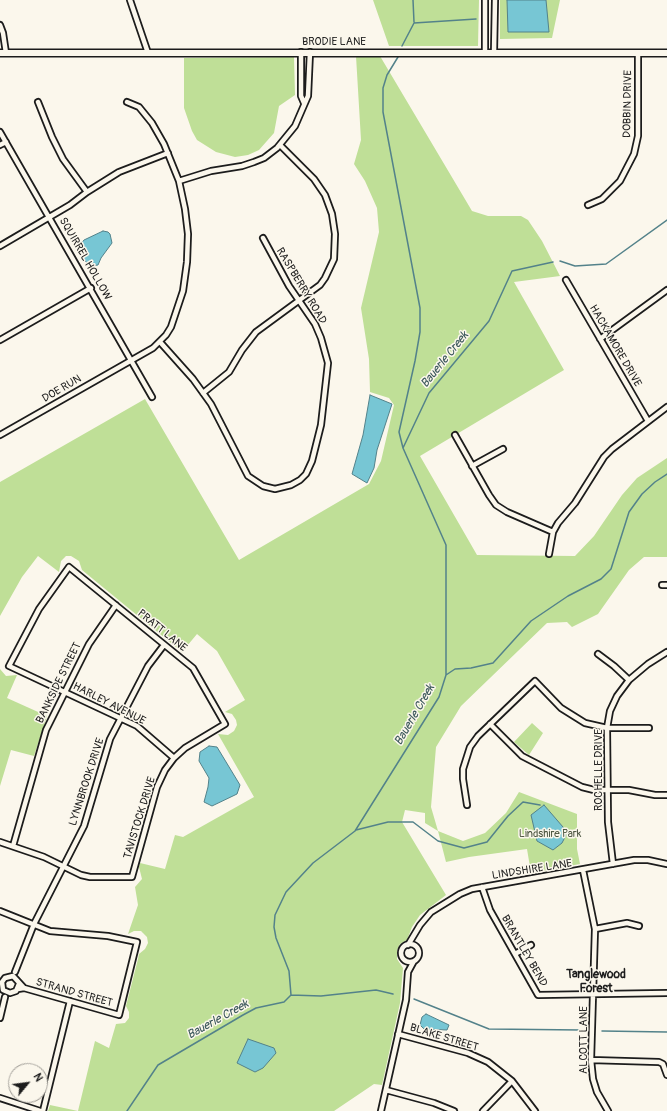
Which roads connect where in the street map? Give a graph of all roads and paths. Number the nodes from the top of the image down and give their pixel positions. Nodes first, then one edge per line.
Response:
1 (130, 0) edge
2 (485, 0) edge
3 (495, 0) edge
4 (0, 25) edge
5 (301, 52) junction
6 (310, 52) junction
7 (485, 52) junction
8 (494, 52) junction
9 (3, 53) edge
10 (148, 53) junction
11 (667, 53) edge
12 (638, 54) junction
13 (38, 102) dead end
14 (127, 102) dead end
15 (304, 103) junction
16 (0, 132) edge
17 (6, 142) junction
18 (280, 145) junction
19 (0, 146) edge
20 (168, 153) junction
21 (179, 181) junction
22 (87, 192) junction
23 (588, 205) dead end
24 (50, 217) junction
25 (263, 238) dead end
26 (0, 246) edge
27 (566, 280) dead end
28 (91, 288) junction
29 (667, 290) edge
30 (299, 301) junction
31 (600, 339) junction
32 (0, 340) edge
33 (160, 342) junction
34 (132, 359) junction
35 (203, 393) junction
36 (152, 397) dead end
37 (667, 407) edge
38 (648, 421) junction
39 (0, 435) edge
40 (455, 435) dead end
41 (503, 449) dead end
42 (472, 466) junction
43 (553, 532) junction
44 (549, 554) dead end
45 (116, 605) junction
46 (164, 645) junction
47 (667, 652) edge
48 (598, 654) dead end
49 (9, 666) joint
50 (629, 680) junction
51 (64, 692) junction
52 (120, 718) junction
53 (225, 724) joint
54 (490, 724) junction
55 (607, 728) junction
56 (649, 728) dead end
57 (174, 758) junction
58 (607, 790) junction
59 (667, 795) edge
60 (467, 805) dead end
61 (0, 842) edge
62 (13, 846) junction
63 (613, 864) junction
64 (667, 864) edge
65 (64, 866) junction
66 (583, 870) junction
67 (482, 887) junction
68 (0, 911) edge
69 (34, 924) junction
70 (639, 926) dead end
71 (595, 929) junction
72 (415, 934) junction
73 (408, 945) junction
74 (531, 945) dead end
75 (416, 947) junction
76 (515, 954) junction
77 (405, 961) junction
78 (414, 961) junction
79 (408, 972) junction
80 (14, 975) junction
81 (1, 982) edge
82 (18, 987) junction
83 (4, 991) junction
84 (10, 993) junction
85 (667, 993) edge
86 (593, 994) junction
87 (6, 997) junction
88 (70, 1002) junction
89 (0, 1018) edge
90 (398, 1034) junction
91 (591, 1060) junction
92 (667, 1075) edge
93 (512, 1081) junction
94 (386, 1090) junction
95 (0, 1098) edge
96 (40, 1111) edge
97 (43, 1111) edge
98 (381, 1111) edge
99 (454, 1111) edge
100 (483, 1111) edge
101 (535, 1111) edge
102 (608, 1111) edge

1 - 10 street
2 - 7 street
3 - 8 street
4 - 9 street
5 - 6 main road, BRODIE LANE
5 - 10 main road, BRODIE LANE
5 - 15 street
6 - 7 main road, BRODIE LANE
6 - 15 street
7 - 8 main road, BRODIE LANE
8 - 12 main road, BRODIE LANE
9 - 10 main road, BRODIE LANE
11 - 12 main road, BRODIE LANE
12 - 23 street, DOBBIN DRIVE
13 - 22 street
14 - 20 street
15 - 18 street
16 - 17 street, SQUIRREL HOLLOW
17 - 19 street
17 - 24 street, SQUIRREL HOLLOW
18 - 21 street
18 - 30 street
20 - 21 street
20 - 22 street
21 - 33 street
22 - 24 street
24 - 26 street
24 - 28 street, SQUIRREL HOLLOW
25 - 30 street, RASPBERRY ROAD
27 - 31 street, HACKAMORE DRIVE
28 - 32 street
28 - 34 street, SQUIRREL HOLLOW
29 - 31 street
30 - 35 street
30 - 35 street, RASPBERRY ROAD
31 - 38 street, HACKAMORE DRIVE
33 - 34 street, DOE RUN
33 - 35 street, RASPBERRY ROAD
34 - 36 street, SQUIRREL HOLLOW
34 - 39 street, DOE RUN
37 - 38 street
38 - 43 street
40 - 42 street
41 - 42 street
42 - 43 street
43 - 44 street
45 - 46 street, PRATT LANE
45 - 49 street, PRATT LANE
45 - 51 street, BANKSIDE STREET
46 - 52 street, LYNNBROOK DRIVE
46 - 53 street, PRATT LANE
47 - 50 street, ROCHELLE DRIVE
48 - 50 street
49 - 51 street, HARLEY AVENUE
50 - 55 street, ROCHELLE DRIVE
51 - 52 street, HARLEY AVENUE
51 - 62 street, BANKSIDE STREET
52 - 57 street, HARLEY AVENUE
52 - 65 street, LYNNBROOK DRIVE
53 - 57 street, TAVISTOCK DRIVE
54 - 55 street
54 - 58 street
54 - 60 street
55 - 56 street
55 - 58 street, ROCHELLE DRIVE
57 - 65 street, TAVISTOCK DRIVE
58 - 59 street
58 - 63 street, ROCHELLE DRIVE
61 - 62 street
62 - 65 street
63 - 64 street, LINDSHIRE LANE
63 - 66 street, LINDSHIRE LANE
65 - 69 street, LYNNBROOK DRIVE
66 - 67 street, LINDSHIRE LANE
66 - 71 street, ALCOTT LANE
67 - 72 street, LINDSHIRE LANE
67 - 76 street, BRANTLEY BEND
68 - 69 street
69 - 80 street, LYNNBROOK DRIVE
69 - 88 street, STRAND STREET
70 - 71 street
71 - 86 street, ALCOTT LANE
72 - 73 street, LINDSHIRE LANE
72 - 75 street, LINDSHIRE LANE
73 - 75 street
73 - 77 street, LINDSHIRE LANE
74 - 76 street
75 - 78 street, LINDSHIRE LANE
76 - 86 street, BRANTLEY BEND
77 - 78 street
77 - 79 street, LINDSHIRE LANE
78 - 79 street, LINDSHIRE LANE
79 - 90 street, LINDSHIRE LANE
80 - 81 street
80 - 82 street
81 - 83 street
82 - 84 street, STRAND STREET
82 - 88 street, STRAND STREET
83 - 84 street
83 - 87 street
84 - 87 street
85 - 86 street, BRANTLEY BEND
86 - 91 street, ALCOTT LANE
87 - 89 street
88 - 97 street
90 - 93 street, BLAKE STREET
90 - 94 street, LINDSHIRE LANE
91 - 92 street
91 - 102 street, ALCOTT LANE
93 - 100 street
93 - 101 street, BLAKE STREET
94 - 98 street, LINDSHIRE LANE
94 - 99 street
95 - 96 street

